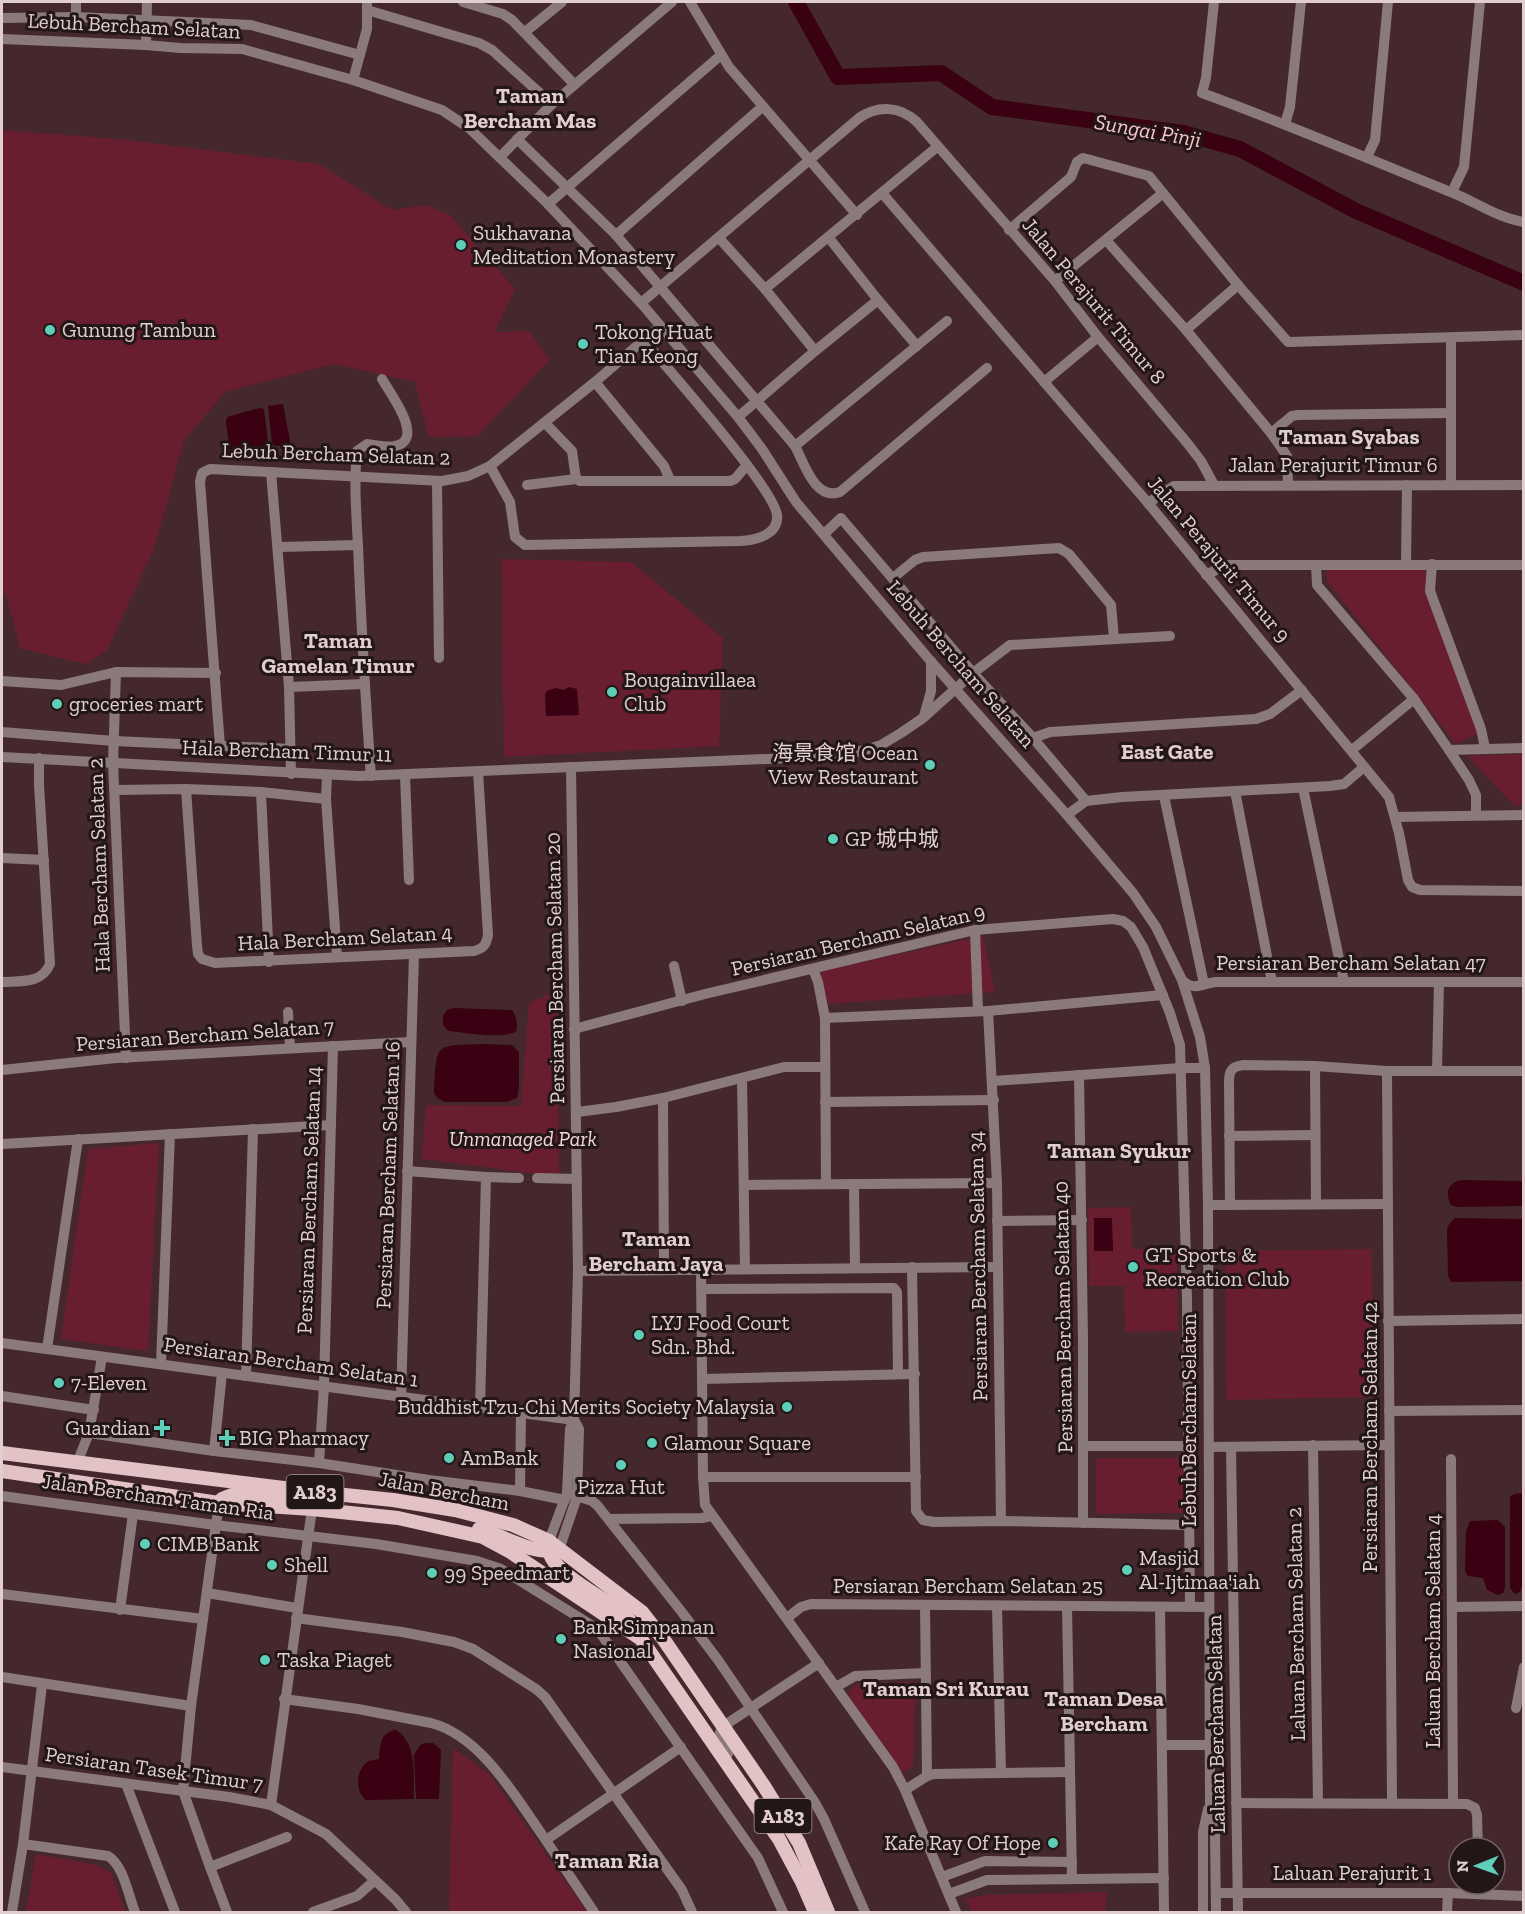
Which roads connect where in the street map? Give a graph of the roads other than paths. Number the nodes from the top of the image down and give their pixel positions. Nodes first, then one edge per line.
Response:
1 (76, 2) edge
2 (147, 2) edge
3 (463, 2) edge
4 (562, 2) edge
5 (672, 2) edge
6 (690, 2) edge
7 (1214, 2) edge
8 (1301, 2) edge
9 (1388, 2) edge
10 (1480, 2) edge
11 (367, 6) edge
12 (495, 6) edge
13 (76, 17) junction
14 (2, 18) edge
15 (146, 20) junction
16 (525, 32) junction
17 (2, 39) edge
18 (146, 45) junction
19 (360, 55) junction
20 (721, 55) junction
21 (354, 80) junction
22 (574, 84) junction
23 (552, 104) junction
24 (762, 107) junction
25 (1285, 124) junction
26 (517, 139) junction
27 (937, 147) junction
28 (500, 157) junction
29 (1367, 158) junction
30 (810, 160) junction
31 (567, 188) junction
32 (1452, 192) junction
33 (882, 193) junction
34 (1163, 193) junction
35 (548, 204) junction
36 (857, 215) junction
37 (1524, 222) edge
38 (1010, 230) junction
39 (616, 235) junction
40 (829, 237) junction
41 (720, 238) junction
42 (1106, 240) junction
43 (1055, 281) junction
44 (1238, 285) junction
45 (659, 288) junction
46 (765, 289) junction
47 (878, 300) junction
48 (642, 303) junction
49 (947, 321) dead end
50 (660, 326) junction
51 (1186, 330) junction
52 (1524, 335) edge
53 (1098, 337) junction
54 (643, 339) junction
55 (1451, 339) junction
56 (917, 346) junction
57 (815, 351) junction
58 (987, 368) dead end
59 (382, 379) dead end
60 (595, 382) junction
61 (1044, 382) junction
62 (756, 400) junction
63 (1451, 412) junction
64 (738, 417) junction
65 (545, 423) junction
66 (1271, 433) junction
67 (795, 446) junction
68 (747, 465) junction
69 (490, 466) junction
70 (271, 472) junction
71 (356, 477) junction
72 (576, 479) junction
73 (670, 480) junction
74 (437, 481) junction
75 (1288, 484) junction
76 (1451, 484) junction
77 (527, 485) dead end
78 (1214, 485) junction
79 (1407, 485) junction
80 (1524, 485) edge
81 (1148, 503) junction
82 (824, 534) junction
83 (358, 545) junction
84 (279, 548) junction
85 (1432, 564) junction
86 (1316, 565) junction
87 (1406, 565) junction
88 (1524, 565) edge
89 (1206, 575) junction
90 (892, 578) junction
91 (1170, 636) dead end
92 (1114, 638) junction
93 (439, 658) dead end
94 (931, 661) junction
95 (116, 672) junction
96 (216, 673) junction
97 (973, 673) junction
98 (2, 681) edge
99 (364, 684) junction
100 (289, 687) junction
101 (956, 690) junction
102 (1302, 690) junction
103 (1414, 699) junction
104 (923, 718) junction
105 (2, 732) edge
106 (1033, 738) junction
107 (114, 741) junction
108 (220, 746) junction
109 (1485, 748) junction
110 (1524, 748) edge
111 (291, 749) junction
112 (1352, 750) junction
113 (1449, 750) junction
114 (2, 757) edge
115 (39, 758) junction
116 (113, 763) junction
117 (571, 767) junction
118 (1364, 767) junction
119 (478, 771) junction
120 (291, 774) junction
121 (405, 775) junction
122 (327, 776) junction
123 (371, 776) junction
124 (1303, 788) junction
125 (186, 789) junction
126 (116, 790) junction
127 (1234, 791) junction
128 (261, 792) junction
129 (1164, 796) junction
130 (327, 801) junction
131 (1086, 801) junction
132 (1067, 815) junction
133 (1476, 815) junction
134 (1524, 815) edge
135 (1395, 817) junction
136 (2, 858) edge
137 (44, 860) junction
138 (409, 880) dead end
139 (1524, 891) edge
140 (975, 930) junction
141 (414, 954) junction
142 (336, 957) junction
143 (269, 962) junction
144 (674, 966) dead end
145 (813, 969) junction
146 (1182, 980) junction
147 (2, 982) edge
148 (1272, 982) junction
149 (1344, 982) junction
150 (1439, 982) junction
151 (1524, 982) edge
152 (1202, 986) junction
153 (1163, 995) junction
154 (682, 1001) junction
155 (1191, 1005) junction
156 (983, 1011) junction
157 (288, 1012) dead end
158 (825, 1018) junction
159 (574, 1029) junction
160 (411, 1042) junction
161 (333, 1046) junction
162 (290, 1048) junction
163 (126, 1058) junction
164 (1315, 1066) junction
165 (825, 1067) junction
166 (1181, 1068) junction
167 (1205, 1068) junction
168 (2, 1070) edge
169 (1387, 1071) junction
170 (1437, 1071) junction
171 (1524, 1071) edge
172 (1079, 1075) junction
173 (742, 1078) junction
174 (993, 1081) junction
175 (663, 1098) junction
176 (994, 1100) junction
177 (825, 1102) junction
178 (577, 1112) junction
179 (331, 1125) junction
180 (253, 1130) junction
181 (170, 1134) junction
182 (1315, 1135) junction
183 (1229, 1136) junction
184 (78, 1139) junction
185 (2, 1144) edge
186 (407, 1171) junction
187 (486, 1177) junction
188 (519, 1178) dead end
189 (537, 1178) dead end
190 (578, 1179) junction
191 (997, 1183) junction
192 (825, 1184) junction
193 (854, 1184) junction
194 (744, 1185) junction
195 (1316, 1204) junction
196 (1388, 1204) junction
197 (1208, 1205) junction
198 (1230, 1205) junction
199 (1082, 1220) junction
200 (997, 1221) junction
201 (912, 1267) junction
202 (998, 1267) junction
203 (855, 1268) junction
204 (869, 1268) junction
205 (745, 1269) junction
206 (664, 1270) junction
207 (701, 1270) junction
208 (579, 1271) junction
209 (869, 1288) junction
210 (702, 1289) junction
211 (1524, 1319) edge
212 (1388, 1321) junction
213 (2, 1343) edge
214 (47, 1349) junction
215 (102, 1357) junction
216 (160, 1364) junction
217 (222, 1373) junction
218 (898, 1374) junction
219 (915, 1374) junction
220 (246, 1376) junction
221 (702, 1379) junction
222 (324, 1386) junction
223 (2, 1396) edge
224 (400, 1397) junction
225 (480, 1407) junction
226 (94, 1410) junction
227 (1524, 1410) edge
228 (1389, 1412) junction
229 (521, 1413) junction
230 (574, 1419) junction
231 (89, 1433) junction
232 (1313, 1445) junction
233 (1389, 1445) junction
234 (1083, 1446) junction
235 (1189, 1446) junction
236 (1209, 1447) junction
237 (1232, 1447) junction
238 (214, 1451) junction
239 (2, 1453) edge
240 (1451, 1459) dead end
241 (77, 1463) junction
242 (319, 1463) junction
243 (2, 1464) edge
244 (2, 1471) edge
245 (703, 1477) junction
246 (916, 1477) junction
247 (520, 1491) junction
248 (316, 1492) junction
249 (2, 1496) edge
250 (570, 1497) junction
251 (219, 1503) junction
252 (312, 1509) junction
253 (133, 1514) junction
254 (711, 1516) junction
255 (609, 1519) junction
256 (1000, 1521) junction
257 (1083, 1522) junction
258 (215, 1525) junction
259 (1189, 1525) junction
260 (449, 1528) junction
261 (308, 1536) junction
262 (552, 1546) junction
263 (207, 1593) junction
264 (2, 1594) edge
265 (925, 1605) junction
266 (997, 1606) junction
267 (1067, 1606) junction
268 (1524, 1606) edge
269 (1160, 1607) junction
270 (1190, 1607) junction
271 (1209, 1607) junction
272 (1452, 1607) junction
273 (120, 1610) junction
274 (297, 1613) junction
275 (786, 1618) junction
276 (203, 1619) junction
277 (641, 1639) junction
278 (819, 1663) junction
279 (1524, 1667) edge
280 (926, 1673) junction
281 (2, 1677) edge
282 (42, 1684) junction
283 (836, 1687) junction
284 (284, 1699) junction
285 (191, 1706) junction
286 (750, 1708) junction
287 (1515, 1708) dead end
288 (722, 1727) junction
289 (1162, 1745) junction
290 (1210, 1745) junction
291 (681, 1747) junction
292 (2, 1767) edge
293 (32, 1771) junction
294 (734, 1771) junction
295 (1070, 1772) junction
296 (1001, 1773) junction
297 (927, 1776) junction
298 (126, 1784) junction
299 (904, 1790) junction
300 (183, 1791) junction
301 (615, 1793) junction
302 (1453, 1802) junction
303 (1210, 1803) junction
304 (1236, 1803) junction
305 (1318, 1803) junction
306 (1392, 1803) junction
307 (271, 1805) junction
308 (1203, 1832) junction
309 (1477, 1836) edge
310 (287, 1837) dead end
311 (546, 1840) junction
312 (23, 1844) junction
313 (1072, 1862) junction
314 (210, 1867) junction
315 (942, 1877) junction
316 (1164, 1878) junction
317 (1072, 1879) junction
318 (375, 1881) junction
319 (1238, 1892) junction
320 (1216, 1893) junction
321 (1447, 1893) edge
322 (1507, 1893) edge
323 (949, 1894) junction
324 (1448, 1896) edge
325 (1524, 1896) edge
326 (12, 1912) edge
327 (135, 1912) edge
328 (175, 1912) edge
329 (227, 1912) edge
330 (313, 1912) edge
331 (406, 1912) edge
332 (594, 1912) edge
333 (692, 1912) edge
334 (783, 1912) edge
335 (815, 1912) edge
336 (828, 1912) edge
337 (865, 1912) edge
338 (956, 1912) edge
339 (1164, 1912) edge
340 (1203, 1912) edge
341 (1208, 1912) edge
342 (1216, 1912) edge
343 (1238, 1912) edge
344 (1447, 1912) edge

1 - 13 street
2 - 15 street
3 - 12 street
4 - 16 street
5 - 22 street
6 - 20 street
7 - 25 street
8 - 25 street
9 - 29 street
10 - 32 street
11 - 19 street
11 - 23 street
12 - 16 street
13 - 14 street
13 - 15 street
15 - 18 street
15 - 19 street
16 - 22 street
17 - 18 street, Lebuh Bercham Selatan
18 - 21 street, Lebuh Bercham Selatan
19 - 21 street
20 - 24 street
20 - 31 street
21 - 28 street, Lebuh Bercham Selatan
22 - 23 street
23 - 26 street
24 - 30 street
24 - 39 street
25 - 29 street
26 - 28 street
26 - 31 street
27 - 30 street, Jalan Perajurit Timur 8
27 - 33 street
27 - 38 street, Jalan Perajurit Timur 8
28 - 35 street, Lebuh Bercham Selatan
29 - 32 street
30 - 36 street
30 - 41 street, Jalan Perajurit Timur 8
31 - 35 street
31 - 39 street
32 - 37 street
33 - 36 street
33 - 61 street, Jalan Perajurit Timur 9
34 - 38 street
34 - 42 street
34 - 44 street
35 - 48 street, Lebuh Bercham Selatan
36 - 40 street
38 - 43 street, Jalan Perajurit Timur 8
39 - 45 street
40 - 46 street
40 - 47 street
41 - 45 street, Jalan Perajurit Timur 8
41 - 46 street
42 - 43 street
42 - 51 street
43 - 53 street, Jalan Perajurit Timur 8
44 - 51 street
44 - 55 street
45 - 48 street, Jalan Perajurit Timur 8
45 - 62 street
46 - 57 street
47 - 56 street
47 - 57 street
48 - 50 street, Lebuh Bercham Selatan
49 - 56 street
50 - 54 street, Lebuh Bercham Selatan 2
50 - 64 street, Lebuh Bercham Selatan
51 - 66 street
52 - 55 street
53 - 61 street
53 - 78 street, Jalan Perajurit Timur 8
54 - 60 street, Lebuh Bercham Selatan 2
54 - 68 street
55 - 63 street
56 - 67 street
57 - 62 street
58 - 67 street
59 - 71 street
60 - 65 street, Lebuh Bercham Selatan 2
60 - 73 street
61 - 81 street, Jalan Perajurit Timur 9
62 - 64 street
62 - 67 street
63 - 66 street, Jalan Perajurit Timur 6
63 - 76 street
64 - 82 street, Lebuh Bercham Selatan
65 - 69 street, Lebuh Bercham Selatan 2
65 - 72 street
66 - 75 street
68 - 69 street
68 - 73 street
69 - 74 street, Lebuh Bercham Selatan 2
70 - 71 street, Lebuh Bercham Selatan 2
70 - 84 street
70 - 96 street, Lebuh Bercham Selatan 2
71 - 74 street, Lebuh Bercham Selatan 2
71 - 83 street
72 - 73 street
72 - 77 street
74 - 93 street
75 - 78 street, Jalan Perajurit Timur 6
75 - 79 street, Jalan Perajurit Timur 6
76 - 79 street, Jalan Perajurit Timur 6
76 - 80 street, Jalan Perajurit Timur 6
78 - 81 street, Jalan Perajurit Timur 6
79 - 87 street
81 - 89 street, Jalan Perajurit Timur 9
82 - 90 street
82 - 94 street, Lebuh Bercham Selatan
83 - 84 street
83 - 99 street
84 - 100 street
85 - 87 street
85 - 88 street
85 - 109 street
86 - 87 street
86 - 89 street
86 - 103 street
89 - 102 street, Jalan Perajurit Timur 9
90 - 92 street
90 - 97 street
91 - 92 street, Hala Bercham Timur 11
92 - 97 street, Hala Bercham Timur 11
94 - 101 street, Lebuh Bercham Selatan
94 - 104 street
95 - 96 street
95 - 98 street
95 - 107 street, Hala Bercham Selatan 2
96 - 108 street
97 - 101 street, Hala Bercham Timur 11
97 - 106 street
99 - 100 street
99 - 123 street
100 - 111 street
101 - 104 street, Hala Bercham Timur 11
101 - 132 street, Lebuh Bercham Selatan
102 - 106 street
102 - 112 street, Jalan Perajurit Timur 9
103 - 112 street
103 - 113 street
104 - 117 street, Hala Bercham Timur 11
105 - 107 street
106 - 131 street
107 - 108 street
107 - 116 street, Hala Bercham Selatan 2
108 - 111 street
109 - 110 street
109 - 113 street
111 - 120 street
112 - 118 street, Jalan Perajurit Timur 9
113 - 133 street
114 - 115 street, Hala Bercham Timur 11
115 - 116 street, Hala Bercham Timur 11
115 - 137 street
116 - 120 street, Hala Bercham Timur 11
116 - 126 street, Hala Bercham Selatan 2
117 - 119 street, Hala Bercham Timur 11
117 - 159 street, Persiaran Bercham Selatan 20
118 - 124 street
118 - 135 street, Jalan Perajurit Timur 9
119 - 121 street, Hala Bercham Timur 11
119 - 141 street, Hala Bercham Selatan 4
120 - 122 street, Hala Bercham Timur 11
121 - 123 street, Hala Bercham Timur 11
121 - 138 street
122 - 123 street, Hala Bercham Timur 11
122 - 130 street
124 - 127 street
124 - 149 street
125 - 126 street
125 - 128 street
125 - 143 street, Hala Bercham Selatan 4
126 - 163 street, Hala Bercham Selatan 2
127 - 129 street
127 - 148 street
128 - 130 street
128 - 143 street
129 - 131 street
129 - 152 street
130 - 142 street
131 - 132 street
132 - 146 street, Lebuh Bercham Selatan
133 - 134 street
133 - 135 street
135 - 139 street, Jalan Perajurit Timur 9
136 - 137 street
137 - 147 street
140 - 145 street, Persiaran Bercham Selatan 9
140 - 153 street, Persiaran Bercham Selatan 9
140 - 156 street, Persiaran Bercham Selatan 34
141 - 142 street, Hala Bercham Selatan 4
141 - 160 street, Persiaran Bercham Selatan 16
142 - 143 street, Hala Bercham Selatan 4
144 - 154 street
145 - 154 street, Persiaran Bercham Selatan 9
145 - 158 street
146 - 152 street, Persiaran Bercham Selatan 47
146 - 155 street, Lebuh Bercham Selatan
148 - 149 street, Persiaran Bercham Selatan 47
148 - 152 street, Persiaran Bercham Selatan 47
149 - 150 street, Persiaran Bercham Selatan 47
150 - 151 street, Persiaran Bercham Selatan 47
150 - 170 street
152 - 155 street
153 - 156 street
153 - 166 street, Persiaran Bercham Selatan 9
154 - 159 street, Persiaran Bercham Selatan 9
155 - 167 street, Lebuh Bercham Selatan
156 - 158 street
156 - 174 street, Persiaran Bercham Selatan 34
157 - 162 street
158 - 165 street
159 - 178 street, Persiaran Bercham Selatan 20
160 - 161 street, Persiaran Bercham Selatan 7
160 - 186 street, Persiaran Bercham Selatan 16
161 - 162 street, Persiaran Bercham Selatan 7
161 - 179 street, Persiaran Bercham Selatan 14
162 - 163 street, Persiaran Bercham Selatan 7
163 - 168 street, Persiaran Bercham Selatan 7
164 - 169 street
164 - 182 street
164 - 183 street
165 - 173 street
165 - 177 street
166 - 167 street
166 - 172 street
166 - 235 street, Persiaran Bercham Selatan 9
167 - 197 street, Lebuh Bercham Selatan
169 - 170 street
169 - 196 street, Persiaran Bercham Selatan 42
170 - 171 street
172 - 174 street
172 - 199 street, Persiaran Bercham Selatan 40
173 - 175 street
173 - 194 street
174 - 176 street, Persiaran Bercham Selatan 34
175 - 178 street
175 - 206 street
176 - 177 street
176 - 191 street, Persiaran Bercham Selatan 34
177 - 192 street
178 - 190 street, Persiaran Bercham Selatan 20
179 - 180 street
179 - 222 street, Persiaran Bercham Selatan 14
180 - 181 street
180 - 220 street
181 - 184 street
181 - 216 street
182 - 183 street
182 - 195 street
183 - 198 street
184 - 185 street
184 - 214 street
186 - 187 street
186 - 224 street, Persiaran Bercham Selatan 16
187 - 188 street
187 - 225 street
189 - 190 street
190 - 208 street, Persiaran Bercham Selatan 20
191 - 193 street
191 - 200 street, Persiaran Bercham Selatan 34
192 - 193 street
192 - 194 street
193 - 203 street
194 - 205 street
195 - 196 street
195 - 198 street
196 - 212 street, Persiaran Bercham Selatan 42
197 - 198 street
197 - 236 street, Lebuh Bercham Selatan
199 - 200 street
199 - 234 street, Persiaran Bercham Selatan 40
200 - 202 street, Persiaran Bercham Selatan 34
201 - 202 street
201 - 204 street
201 - 219 street
202 - 256 street, Persiaran Bercham Selatan 34
203 - 204 street
203 - 205 street
204 - 209 street
205 - 207 street
206 - 207 street
206 - 208 street
207 - 210 street
208 - 230 street, Persiaran Bercham Selatan 20
209 - 210 street
209 - 218 street
210 - 221 street
211 - 212 street
212 - 228 street, Persiaran Bercham Selatan 42
213 - 214 street, Persiaran Bercham Selatan 1
214 - 215 street, Persiaran Bercham Selatan 1
215 - 216 street, Persiaran Bercham Selatan 1
215 - 226 street
216 - 217 street, Persiaran Bercham Selatan 1
217 - 220 street, Persiaran Bercham Selatan 1
217 - 238 street
218 - 219 street
218 - 221 street
219 - 246 street
220 - 222 street, Persiaran Bercham Selatan 1
221 - 245 street
222 - 224 street, Persiaran Bercham Selatan 1
222 - 242 street, Persiaran Bercham Selatan 14
223 - 226 street
224 - 225 street, Persiaran Bercham Selatan 1
225 - 229 street, Persiaran Bercham Selatan 1
226 - 231 street
227 - 228 street
228 - 233 street, Persiaran Bercham Selatan 42
229 - 230 street, Persiaran Bercham Selatan 1
229 - 247 street
230 - 250 street
231 - 238 street
231 - 241 street
232 - 233 street
232 - 237 street
232 - 305 street, Laluan Bercham Selatan 2
233 - 306 street, Persiaran Bercham Selatan 42
234 - 235 street
234 - 257 street, Persiaran Bercham Selatan 40
235 - 259 street
236 - 237 street
236 - 271 street, Lebuh Bercham Selatan
237 - 304 street, Laluan Bercham Selatan
238 - 242 street
239 - 241 main road, Jalan Bercham / A183
240 - 272 street, Laluan Bercham Selatan 4
241 - 243 main road
241 - 248 main road, Jalan Bercham / A183
242 - 247 street
244 - 251 main road, Jalan Bercham / A183
245 - 246 street
245 - 254 street
246 - 256 street
247 - 250 street
248 - 251 main road
248 - 262 main road, Jalan Bercham / A183
249 - 253 street, Jalan Bercham Taman Ria
250 - 255 street
250 - 262 street
251 - 252 main road, Jalan Bercham / A183
251 - 258 street
252 - 260 main road, Jalan Bercham / A183
252 - 261 street
253 - 258 street, Jalan Bercham Taman Ria
253 - 273 street
254 - 255 street
254 - 275 street
255 - 286 street
256 - 257 street
257 - 259 street
258 - 261 street, Jalan Bercham Taman Ria
258 - 263 street
259 - 270 street
260 - 262 main road
260 - 277 main road, Jalan Bercham / A183
261 - 274 street
261 - 291 street, Jalan Bercham Taman Ria
262 - 277 main road
262 - 288 main road, Jalan Bercham / A183
263 - 274 street
263 - 276 street
264 - 273 street
265 - 266 street, Persiaran Bercham Selatan 25
265 - 275 street, Persiaran Bercham Selatan 25
265 - 280 street
266 - 267 street, Persiaran Bercham Selatan 25
266 - 296 street
267 - 269 street, Persiaran Bercham Selatan 25
267 - 295 street
268 - 272 street
269 - 270 street, Persiaran Bercham Selatan 25
269 - 289 street
270 - 271 street, Persiaran Bercham Selatan 25
271 - 290 street, Lebuh Bercham Selatan
272 - 302 street, Laluan Bercham Selatan 4
273 - 276 street
274 - 284 street
274 - 301 street
275 - 278 street
276 - 285 street
277 - 294 main road, Jalan Bercham / A183
278 - 283 street
278 - 286 street
279 - 287 street
280 - 283 street
280 - 297 street
281 - 282 street
282 - 285 street
282 - 293 street
283 - 299 street
284 - 307 street
284 - 311 street
285 - 300 street
286 - 288 street
286 - 337 street
288 - 294 street
288 - 336 main road, Jalan Bercham / A183
289 - 290 street
289 - 316 street
290 - 303 street, Lebuh Bercham Selatan
291 - 301 street
291 - 334 street, Jalan Bercham Taman Ria
292 - 293 street, Persiaran Tasek Timur 7
293 - 298 street, Persiaran Tasek Timur 7
293 - 312 street
294 - 335 main road, Jalan Bercham / A183
295 - 296 street
295 - 313 street
296 - 297 street
297 - 299 street
298 - 300 street, Persiaran Tasek Timur 7
298 - 328 street
299 - 315 street
300 - 307 street, Persiaran Tasek Timur 7
300 - 314 street
301 - 311 street
301 - 333 street
302 - 306 street
302 - 309 street
303 - 308 street
303 - 320 street
304 - 305 street
304 - 319 street, Laluan Bercham Selatan
305 - 306 street
307 - 318 street, Persiaran Tasek Timur 7
308 - 320 street
308 - 340 street
310 - 314 street
311 - 332 street
312 - 326 street
312 - 327 street
313 - 315 street
313 - 317 street
314 - 329 street
315 - 323 street
316 - 317 street
316 - 339 street
317 - 323 street
318 - 330 street
318 - 331 street, Persiaran Tasek Timur 7
319 - 320 street, Laluan Perajurit 1
319 - 321 street, Laluan Perajurit 1
319 - 343 street, Laluan Bercham Selatan
320 - 341 street
320 - 342 street
322 - 325 street, Laluan Perajurit 1
323 - 338 street
324 - 344 street

